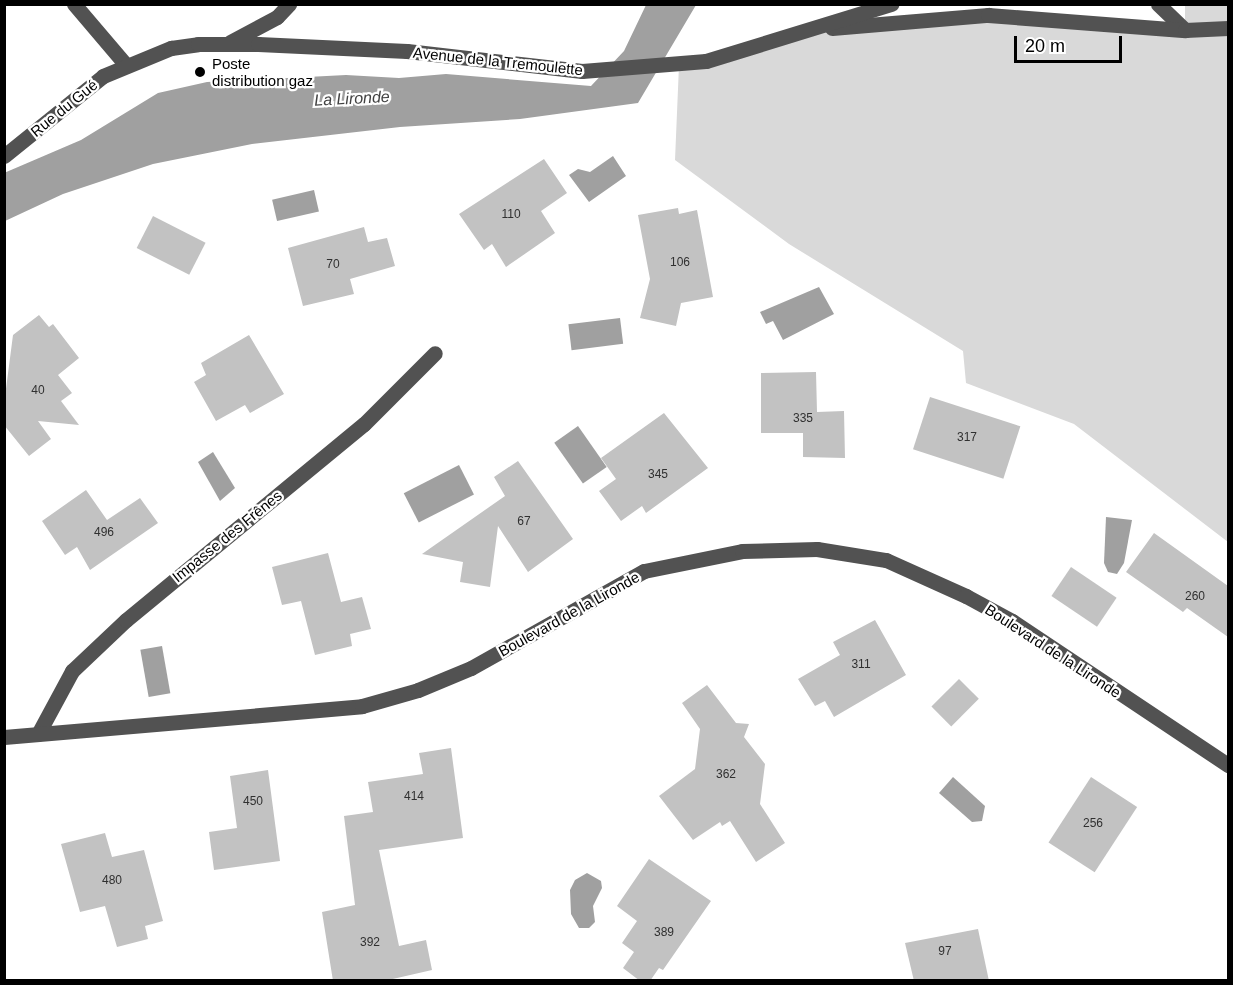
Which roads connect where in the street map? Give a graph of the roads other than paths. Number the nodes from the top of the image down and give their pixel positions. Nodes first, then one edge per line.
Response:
1 (74, 4) edge
2 (289, 4) edge
3 (891, 4) edge
4 (1158, 4) edge
5 (1228, 28) edge
6 (1185, 30) junction
7 (796, 31) junction
8 (224, 44) junction
9 (126, 65) junction
10 (6, 155) edge
11 (435, 353) dead end
12 (38, 734) junction
13 (4, 737) edge
14 (1228, 765) edge

1 - 9 street
2 - 8 street
3 - 7 street, Avenue de la Tremoulette
4 - 6 street
5 - 6 street, Avenue de la Tremoulette
6 - 7 street, Avenue de la Tremoulette
7 - 8 street, Avenue de la Tremoulette
8 - 9 street, Avenue de la Tremoulette
9 - 10 street, Rue du Gué
11 - 12 street, Impasse des Frênes
12 - 13 street, Boulevard de la Lironde
12 - 14 street, Boulevard de la Lironde

